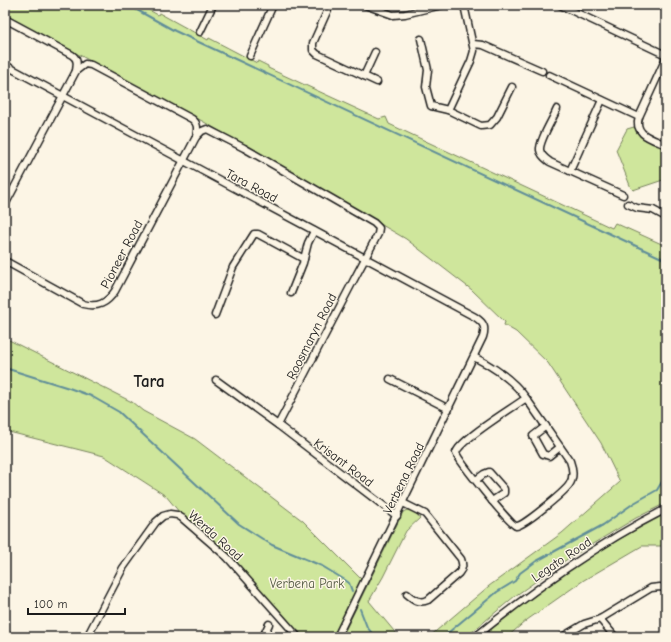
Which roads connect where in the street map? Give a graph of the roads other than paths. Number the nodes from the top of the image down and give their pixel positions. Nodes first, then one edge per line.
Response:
1 (213, 5) edge
2 (273, 5) edge
3 (330, 5) edge
4 (365, 5) edge
5 (442, 5) edge
6 (464, 5) edge
7 (560, 5) edge
8 (5, 19) edge
9 (200, 32) dead end
10 (422, 39) dead end
11 (473, 44) junction
12 (375, 52) dead end
13 (250, 56) dead end
14 (666, 57) edge
15 (5, 66) edge
16 (76, 71) junction
17 (542, 71) dead end
18 (549, 75) dead end
19 (364, 76) junction
20 (377, 82) dead end
21 (512, 87) dead end
22 (63, 96) junction
23 (602, 100) junction
24 (557, 109) dead end
25 (448, 110) junction
26 (639, 117) junction
27 (196, 137) junction
28 (666, 145) edge
29 (183, 161) junction
30 (570, 171) junction
31 (623, 195) dead end
32 (628, 204) dead end
33 (5, 205) edge
34 (666, 217) edge
35 (314, 231) junction
36 (365, 258) junction
37 (304, 259) junction
38 (5, 261) edge
39 (291, 293) dead end
40 (215, 315) dead end
41 (485, 328) joint
42 (474, 357) junction
43 (390, 379) dead end
44 (216, 380) dead end
45 (526, 398) junction
46 (449, 409) junction
47 (278, 425) junction
48 (546, 426) junction
49 (560, 447) junction
50 (476, 480) junction
51 (492, 501) junction
52 (403, 503) junction
53 (666, 509) edge
54 (397, 516) junction
55 (666, 589) edge
56 (407, 594) dead end
57 (600, 619) junction
58 (269, 624) dead end
59 (87, 637) edge
60 (263, 637) edge
61 (298, 637) edge
62 (338, 637) edge
63 (475, 637) edge
64 (562, 637) edge
65 (615, 637) edge

1 - 9 street
2 - 13 street
3 - 19 street
4 - 5 street
6 - 11 street
7 - 14 street
8 - 16 street
10 - 25 street
11 - 17 street
11 - 25 street
12 - 19 street
14 - 26 street
15 - 22 street, Tara Road
16 - 22 street
16 - 27 street
18 - 23 street
19 - 20 street
21 - 25 street
22 - 29 street, Tara Road
22 - 33 street
23 - 26 street
23 - 30 street
24 - 30 street
26 - 28 street
27 - 29 street, Pioneer Road
27 - 36 street, Roosmaryn Road
29 - 35 street, Tara Road
29 - 38 street, Pioneer Road
30 - 31 street
32 - 34 street
35 - 36 street, Tara Road
35 - 37 street
36 - 41 street, Tara Road
36 - 47 street, Roosmaryn Road
37 - 39 street
37 - 40 street
41 - 42 street, Verbena Road
42 - 45 street
42 - 46 street, Verbena Road
43 - 46 street
44 - 47 street, Krisant Road
45 - 48 street
45 - 50 street
46 - 52 street, Verbena Road
47 - 54 street, Krisant Road
48 - 49 street
48 - 49 street
49 - 51 street
50 - 51 street
50 - 51 street
52 - 54 street, Verbena Road
52 - 56 street
53 - 63 street, Legato Road
54 - 62 street, Verbena Road
55 - 57 street
57 - 64 street
57 - 65 street
58 - 60 street
59 - 61 street, Werda Road

